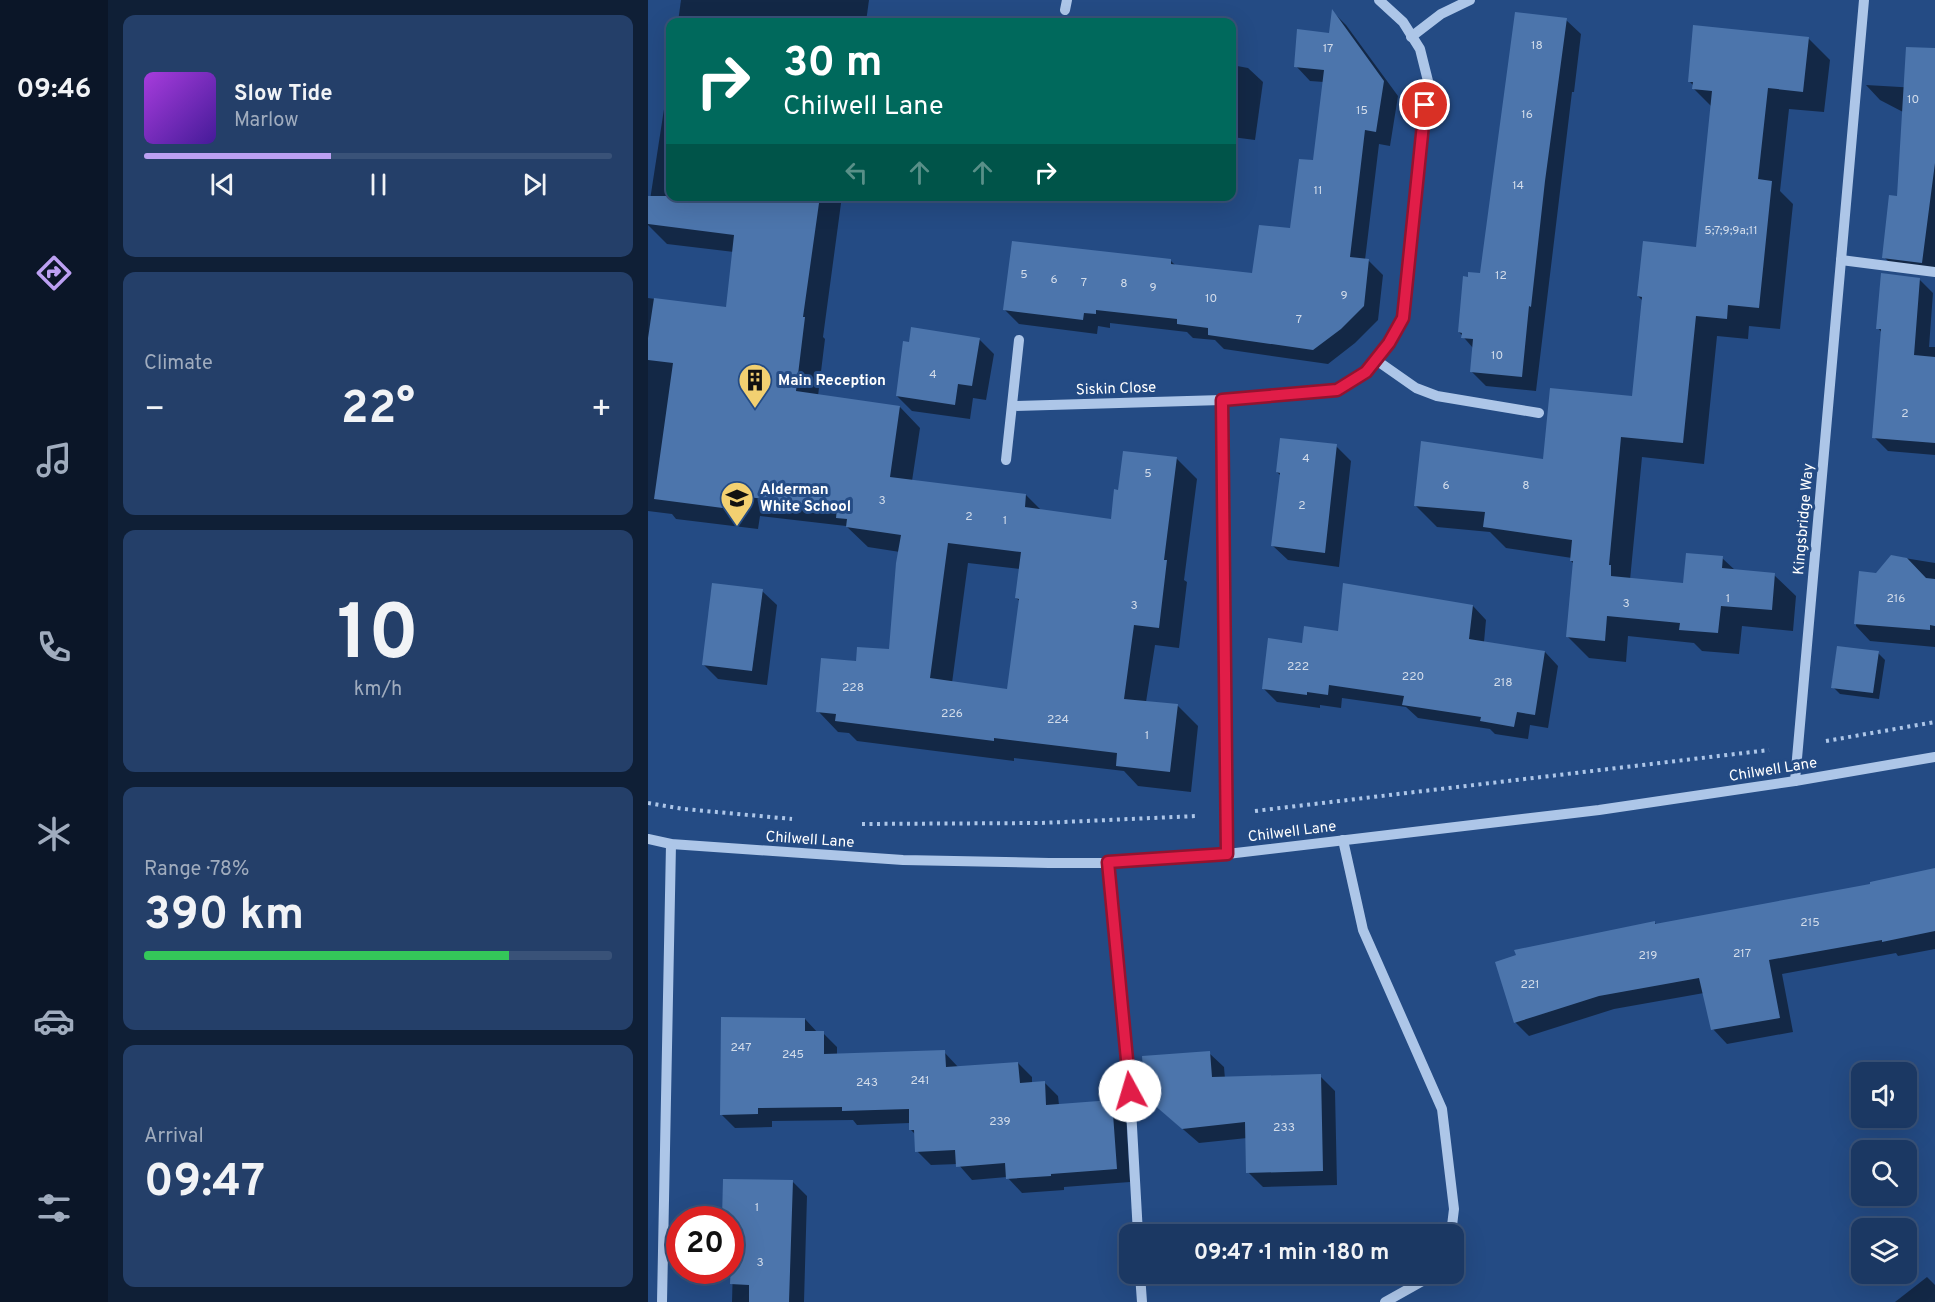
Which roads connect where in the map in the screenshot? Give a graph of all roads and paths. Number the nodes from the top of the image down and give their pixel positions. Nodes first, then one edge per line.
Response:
1 (1379, 0) edge
2 (1470, 0) edge
3 (1864, 0) edge
4 (1411, 37) junction
5 (1841, 260) junction
6 (1935, 272) edge
7 (1019, 340) dead end
8 (1376, 360) junction
9 (1222, 400) junction
10 (1012, 406) junction
11 (1539, 413) dead end
12 (1006, 459) dead end
13 (1935, 722) edge
14 (1799, 746) junction
15 (1935, 756) edge
16 (1795, 781) junction
17 (648, 803) edge
18 (1227, 814) junction
19 (796, 820) dead end
20 (861, 825) dead end
21 (648, 839) edge
22 (1343, 840) junction
23 (671, 844) junction
24 (1227, 854) junction
25 (1108, 862) junction
26 (1137, 1224) edge
27 (1452, 1224) edge
28 (1141, 1284) edge
29 (1417, 1284) edge
30 (663, 1302) edge
31 (1142, 1302) edge
32 (1385, 1302) edge

1 - 4 street, Siskin Close
2 - 4 street
3 - 5 street, Kingsbridge Way
4 - 8 street, Siskin Close
5 - 6 street
5 - 14 street, Kingsbridge Way
7 - 10 street
8 - 9 street, Siskin Close
8 - 11 street
9 - 10 street, Siskin Close
9 - 18 street
10 - 12 street
13 - 14 path
14 - 16 street, Kingsbridge Way
14 - 18 path
15 - 16 street, Chilwell Lane
16 - 22 street, Chilwell Lane
17 - 19 path
18 - 20 path
18 - 24 street
21 - 23 street, Chilwell Lane
22 - 24 street, Chilwell Lane
22 - 27 street
23 - 25 street, Chilwell Lane
23 - 30 street
24 - 25 street, Chilwell Lane
25 - 26 street
28 - 31 street
29 - 32 street

